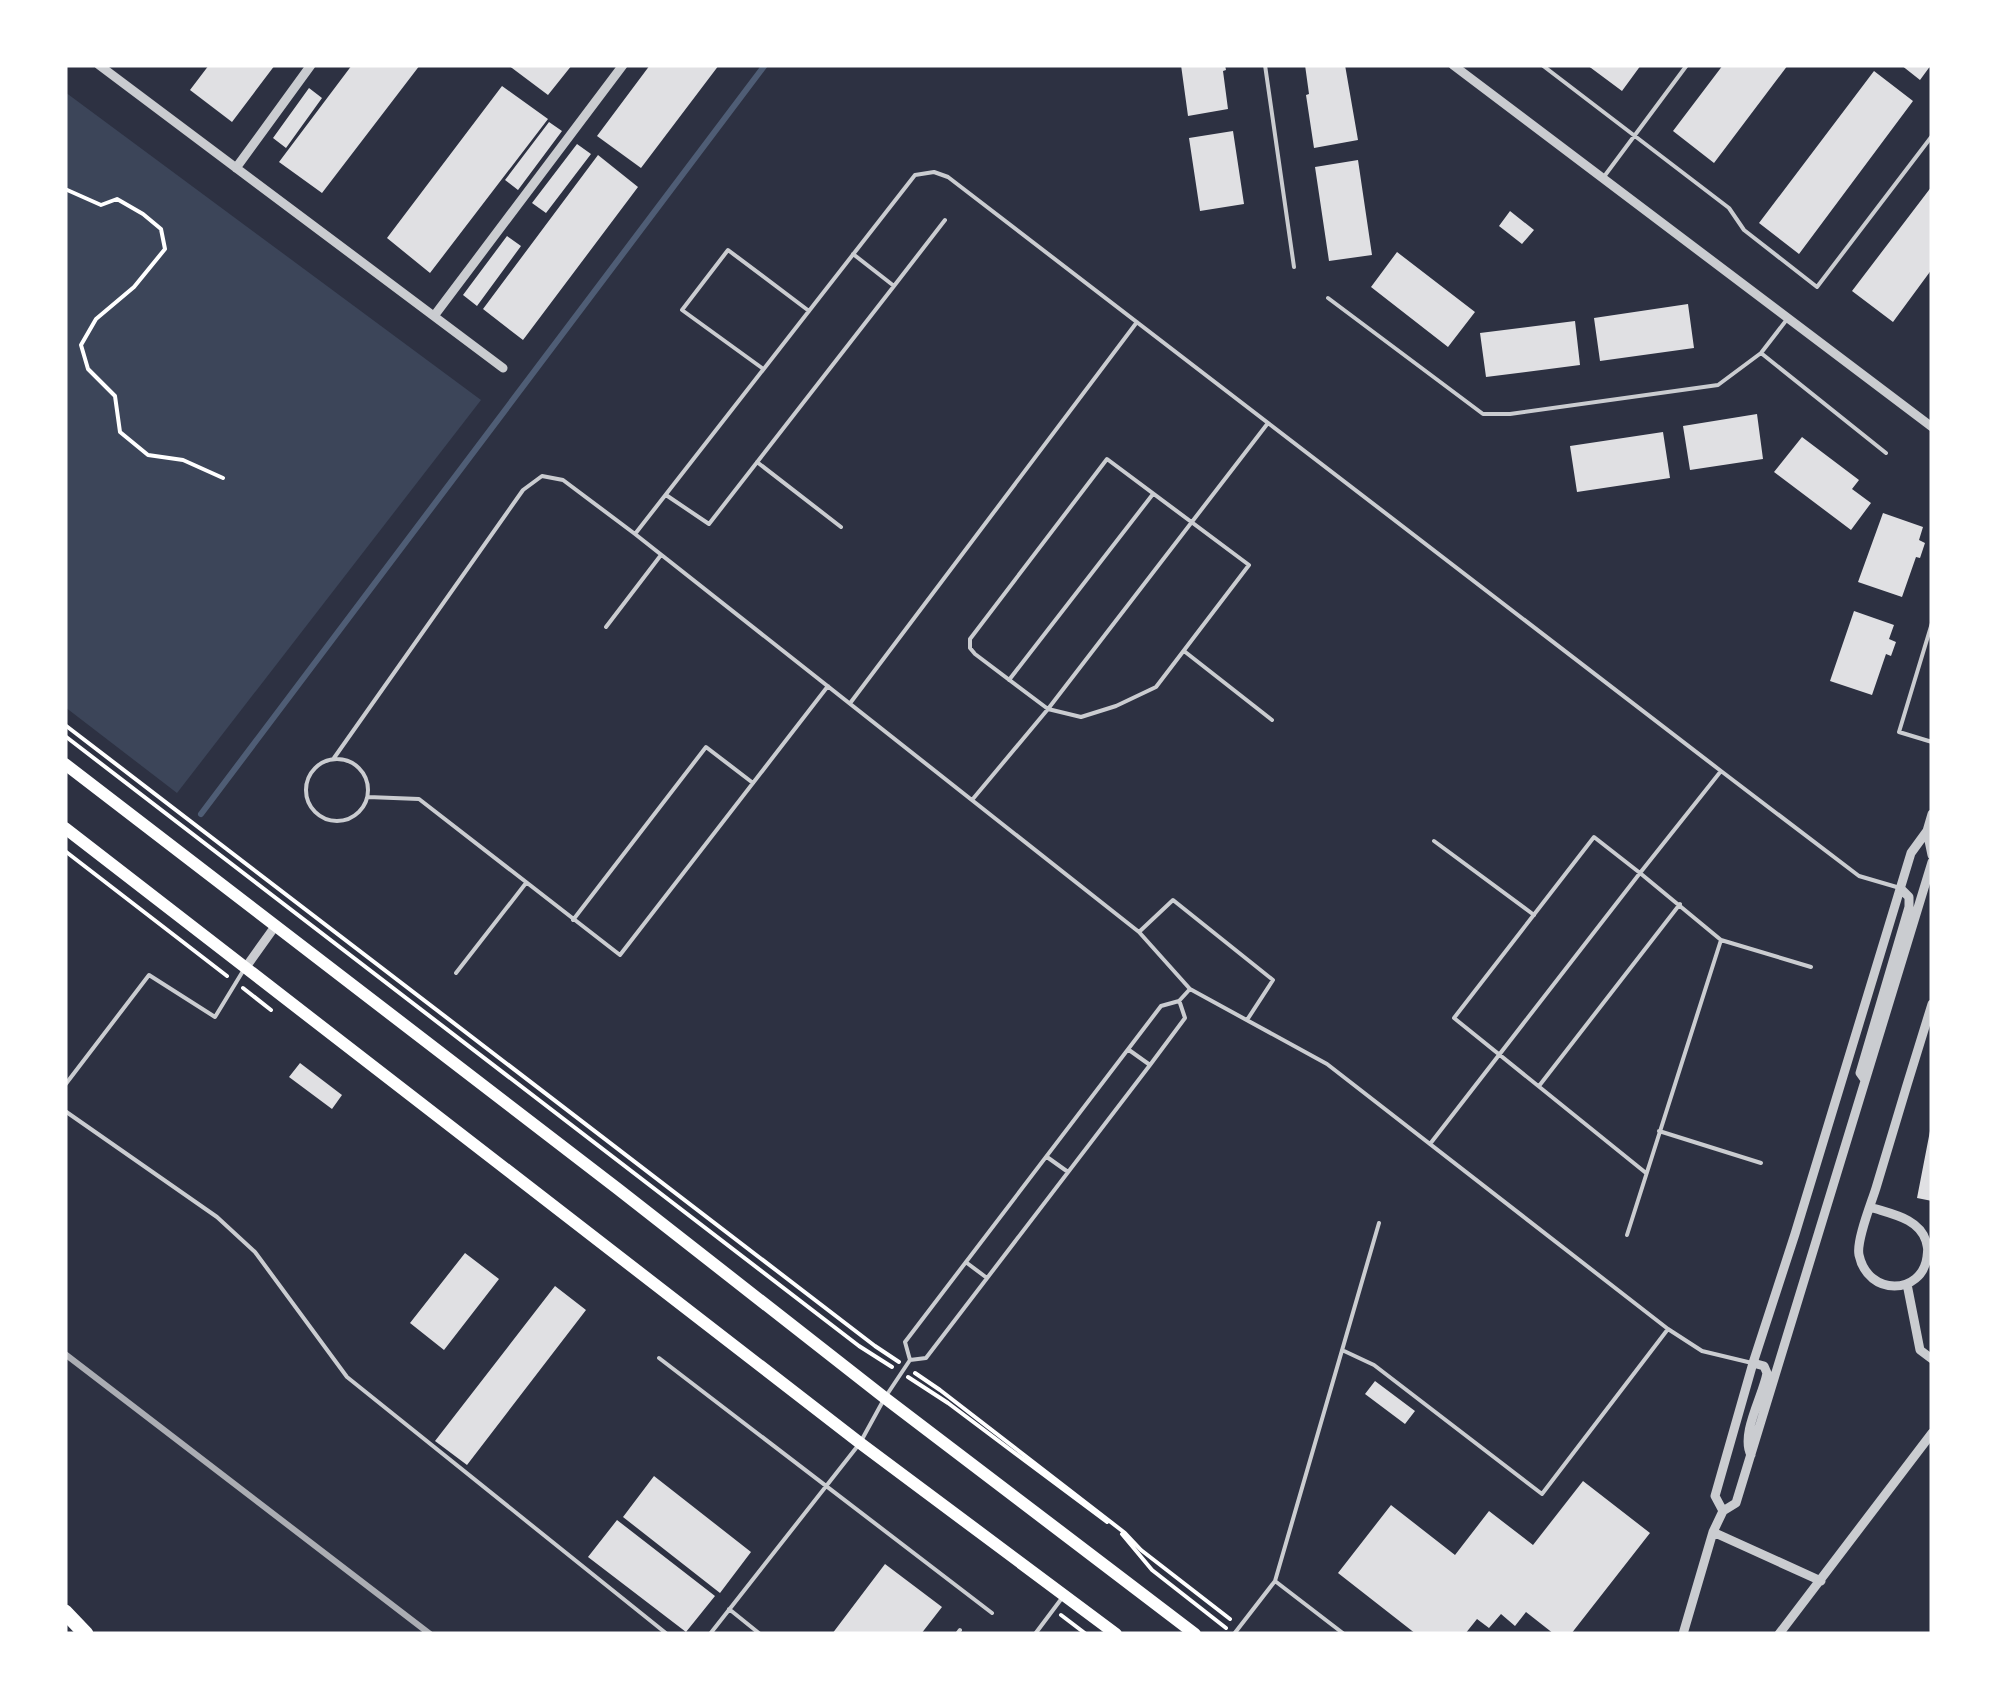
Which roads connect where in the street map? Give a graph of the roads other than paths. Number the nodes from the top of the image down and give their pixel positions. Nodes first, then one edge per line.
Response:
1 (99, 65) edge
2 (311, 65) edge
3 (623, 65) edge
4 (1266, 65) edge
5 (1453, 65) edge
6 (1542, 65) edge
7 (1687, 65) edge
8 (1634, 136) junction
9 (1932, 136) edge
10 (236, 168) junction
11 (1603, 178) junction
12 (944, 220) dead end
13 (853, 254) junction
14 (1294, 267) dead end
15 (894, 286) junction
16 (1328, 298) dead end
17 (809, 311) junction
18 (434, 316) junction
19 (1788, 318) junction
20 (1137, 322) junction
21 (1761, 354) junction
22 (502, 368) dead end
23 (764, 369) junction
24 (1268, 422) junction
25 (1932, 427) edge
26 (1886, 453) dead end
27 (757, 462) junction
28 (1153, 494) junction
29 (665, 495) junction
30 (1193, 522) junction
31 (841, 527) dead end
32 (634, 534) junction
33 (661, 556) junction
34 (1932, 623) edge
35 (606, 627) dead end
36 (1184, 651) junction
37 (1010, 680) junction
38 (828, 686) junction
39 (850, 704) junction
40 (1048, 708) junction
41 (1272, 720) dead end
42 (1932, 742) edge
43 (334, 758) junction
44 (65, 764) edge
45 (1722, 770) junction
46 (754, 783) junction
47 (368, 797) junction
48 (972, 800) junction
49 (1932, 814) edge
50 (65, 828) edge
51 (1927, 831) junction
52 (1434, 841) dead end
53 (1932, 858) edge
54 (1640, 872) junction
55 (526, 884) junction
56 (1900, 888) junction
57 (1680, 904) junction
58 (1534, 915) junction
59 (572, 920) junction
60 (276, 926) junction
61 (1139, 932) junction
62 (1721, 940) junction
63 (246, 967) junction
64 (1811, 967) dead end
65 (456, 974) dead end
66 (1190, 989) junction
67 (1180, 1001) junction
68 (1932, 1004) edge
69 (1247, 1020) junction
70 (1128, 1049) junction
71 (1500, 1055) junction
72 (1150, 1064) junction
73 (1865, 1080) junction
74 (65, 1085) edge
75 (1538, 1088) junction
76 (65, 1111) edge
77 (1658, 1131) junction
78 (1430, 1144) junction
79 (1046, 1156) junction
80 (1761, 1163) dead end
81 (1068, 1172) junction
82 (1646, 1173) junction
83 (1870, 1208) junction
84 (1379, 1223) dead end
85 (1627, 1235) dead end
86 (966, 1262) junction
87 (987, 1278) junction
88 (1907, 1284) junction
89 (1668, 1329) junction
90 (1342, 1350) junction
91 (659, 1358) dead end
92 (910, 1360) junction
93 (1932, 1360) edge
94 (1753, 1363) junction
95 (885, 1398) junction
96 (1932, 1433) edge
97 (860, 1442) junction
98 (1750, 1455) junction
99 (827, 1485) junction
100 (1722, 1511) junction
101 (1713, 1532) junction
102 (1275, 1581) junction
103 (1821, 1581) junction
104 (1064, 1596) junction
105 (729, 1609) junction
106 (65, 1612) edge
107 (992, 1613) dead end
108 (86, 1634) edge
109 (667, 1634) edge
110 (710, 1634) edge
111 (760, 1634) edge
112 (1034, 1634) edge
113 (1116, 1634) edge
114 (1195, 1634) edge
115 (1234, 1634) edge
116 (1344, 1634) edge
117 (1683, 1634) edge
118 (1779, 1634) edge

1 - 10 street
2 - 10 street
3 - 18 street
4 - 14 lane
5 - 11 street
6 - 8 lane
7 - 8 lane
8 - 9 lane
8 - 11 lane
10 - 18 street
11 - 19 street
12 - 15 lane
13 - 15 lane
13 - 17 lane
13 - 20 lane
15 - 27 lane
16 - 21 lane
17 - 23 lane
17 - 23 lane
18 - 22 street
19 - 21 lane
19 - 25 street
20 - 24 lane
20 - 39 lane
21 - 26 lane
23 - 29 lane
24 - 30 lane
24 - 45 lane
27 - 29 lane
27 - 31 lane
28 - 30 lane
28 - 37 lane
28 - 37 lane
29 - 32 lane
30 - 36 lane
30 - 40 lane
32 - 33 lane
32 - 43 lane
33 - 35 lane
33 - 38 lane
34 - 42 lane
36 - 40 lane
36 - 41 lane
37 - 40 lane
38 - 39 lane
38 - 46 lane
39 - 48 lane
40 - 48 lane
43 - 47 lane
43 - 47 lane
44 - 60 main road
45 - 54 lane
45 - 56 lane
46 - 59 lane
46 - 59 lane
47 - 55 lane
48 - 61 lane
49 - 51 street
50 - 63 main road
51 - 53 street
51 - 56 street
52 - 58 lane
53 - 73 street
54 - 57 lane
54 - 58 lane
54 - 71 lane
55 - 59 lane
55 - 65 lane
56 - 73 street
56 - 94 street
57 - 62 lane
57 - 75 lane
58 - 71 lane
60 - 63 street
60 - 95 main road
61 - 66 lane
61 - 69 lane
62 - 64 lane
62 - 77 lane
63 - 74 lane
63 - 97 main road
66 - 67 lane
66 - 69 lane
67 - 70 lane
67 - 72 lane
68 - 83 street
69 - 78 lane
70 - 72 lane
70 - 79 lane
71 - 75 lane
71 - 78 lane
72 - 81 lane
73 - 98 street
75 - 82 lane
76 - 109 lane
77 - 80 lane
77 - 82 lane
78 - 89 lane
79 - 81 lane
79 - 86 lane
81 - 87 lane
82 - 85 lane
83 - 88 street
83 - 88 street
84 - 90 lane
86 - 87 lane
86 - 92 lane
87 - 92 lane
88 - 93 street
89 - 90 lane
89 - 94 lane
90 - 102 lane
91 - 99 lane
92 - 95 lane
94 - 98 street
94 - 100 street
95 - 97 lane
95 - 114 main road
96 - 103 street
97 - 99 lane
97 - 104 main road
98 - 100 street
99 - 105 lane
99 - 107 lane
100 - 101 street
101 - 103 street
101 - 117 street
102 - 115 lane
102 - 116 lane
103 - 118 street
104 - 112 lane
104 - 113 main road
105 - 110 lane
105 - 111 lane
106 - 108 highway

